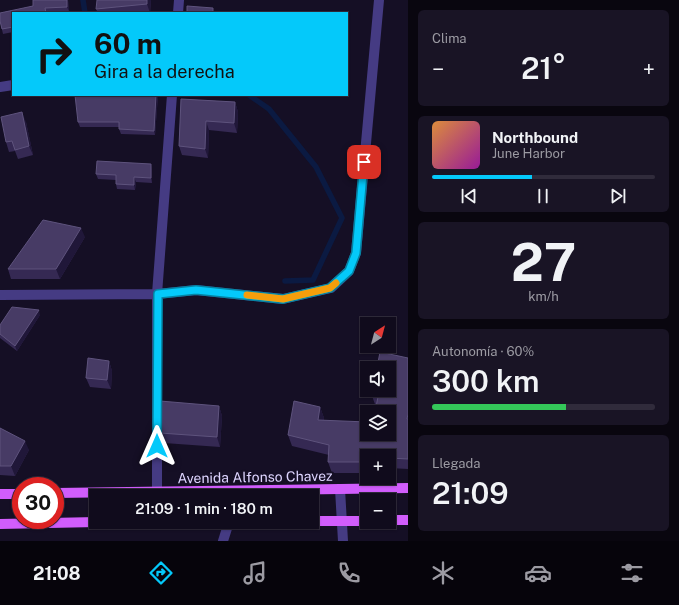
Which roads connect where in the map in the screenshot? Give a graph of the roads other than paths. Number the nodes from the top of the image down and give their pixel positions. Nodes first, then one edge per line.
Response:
1 (179, 0) edge
2 (379, 0) edge
3 (178, 12) edge
4 (12, 85) edge
5 (0, 87) edge
6 (172, 96) edge
7 (158, 294) junction
8 (0, 295) edge
9 (408, 488) edge
10 (157, 489) edge
11 (319, 489) edge
12 (340, 489) junction
13 (64, 493) edge
14 (89, 493) edge
15 (0, 494) edge
16 (12, 494) edge
17 (396, 520) edge
18 (408, 520) edge
19 (319, 521) edge
20 (341, 521) junction
21 (360, 521) edge
22 (89, 522) edge
23 (0, 524) edge
24 (227, 529) edge
25 (223, 541) edge
26 (343, 541) edge

1 - 3 street
2 - 7 street
4 - 5 street
6 - 7 street
7 - 8 street
7 - 10 street
9 - 12 main road, Avenida Alfonso Chavez
11 - 12 main road, Avenida Alfonso Chavez
12 - 20 street
13 - 14 main road, Avenida Alfonso Chavez
15 - 16 main road
17 - 18 main road
19 - 20 main road
20 - 21 main road
20 - 26 street
22 - 23 main road
24 - 25 street

